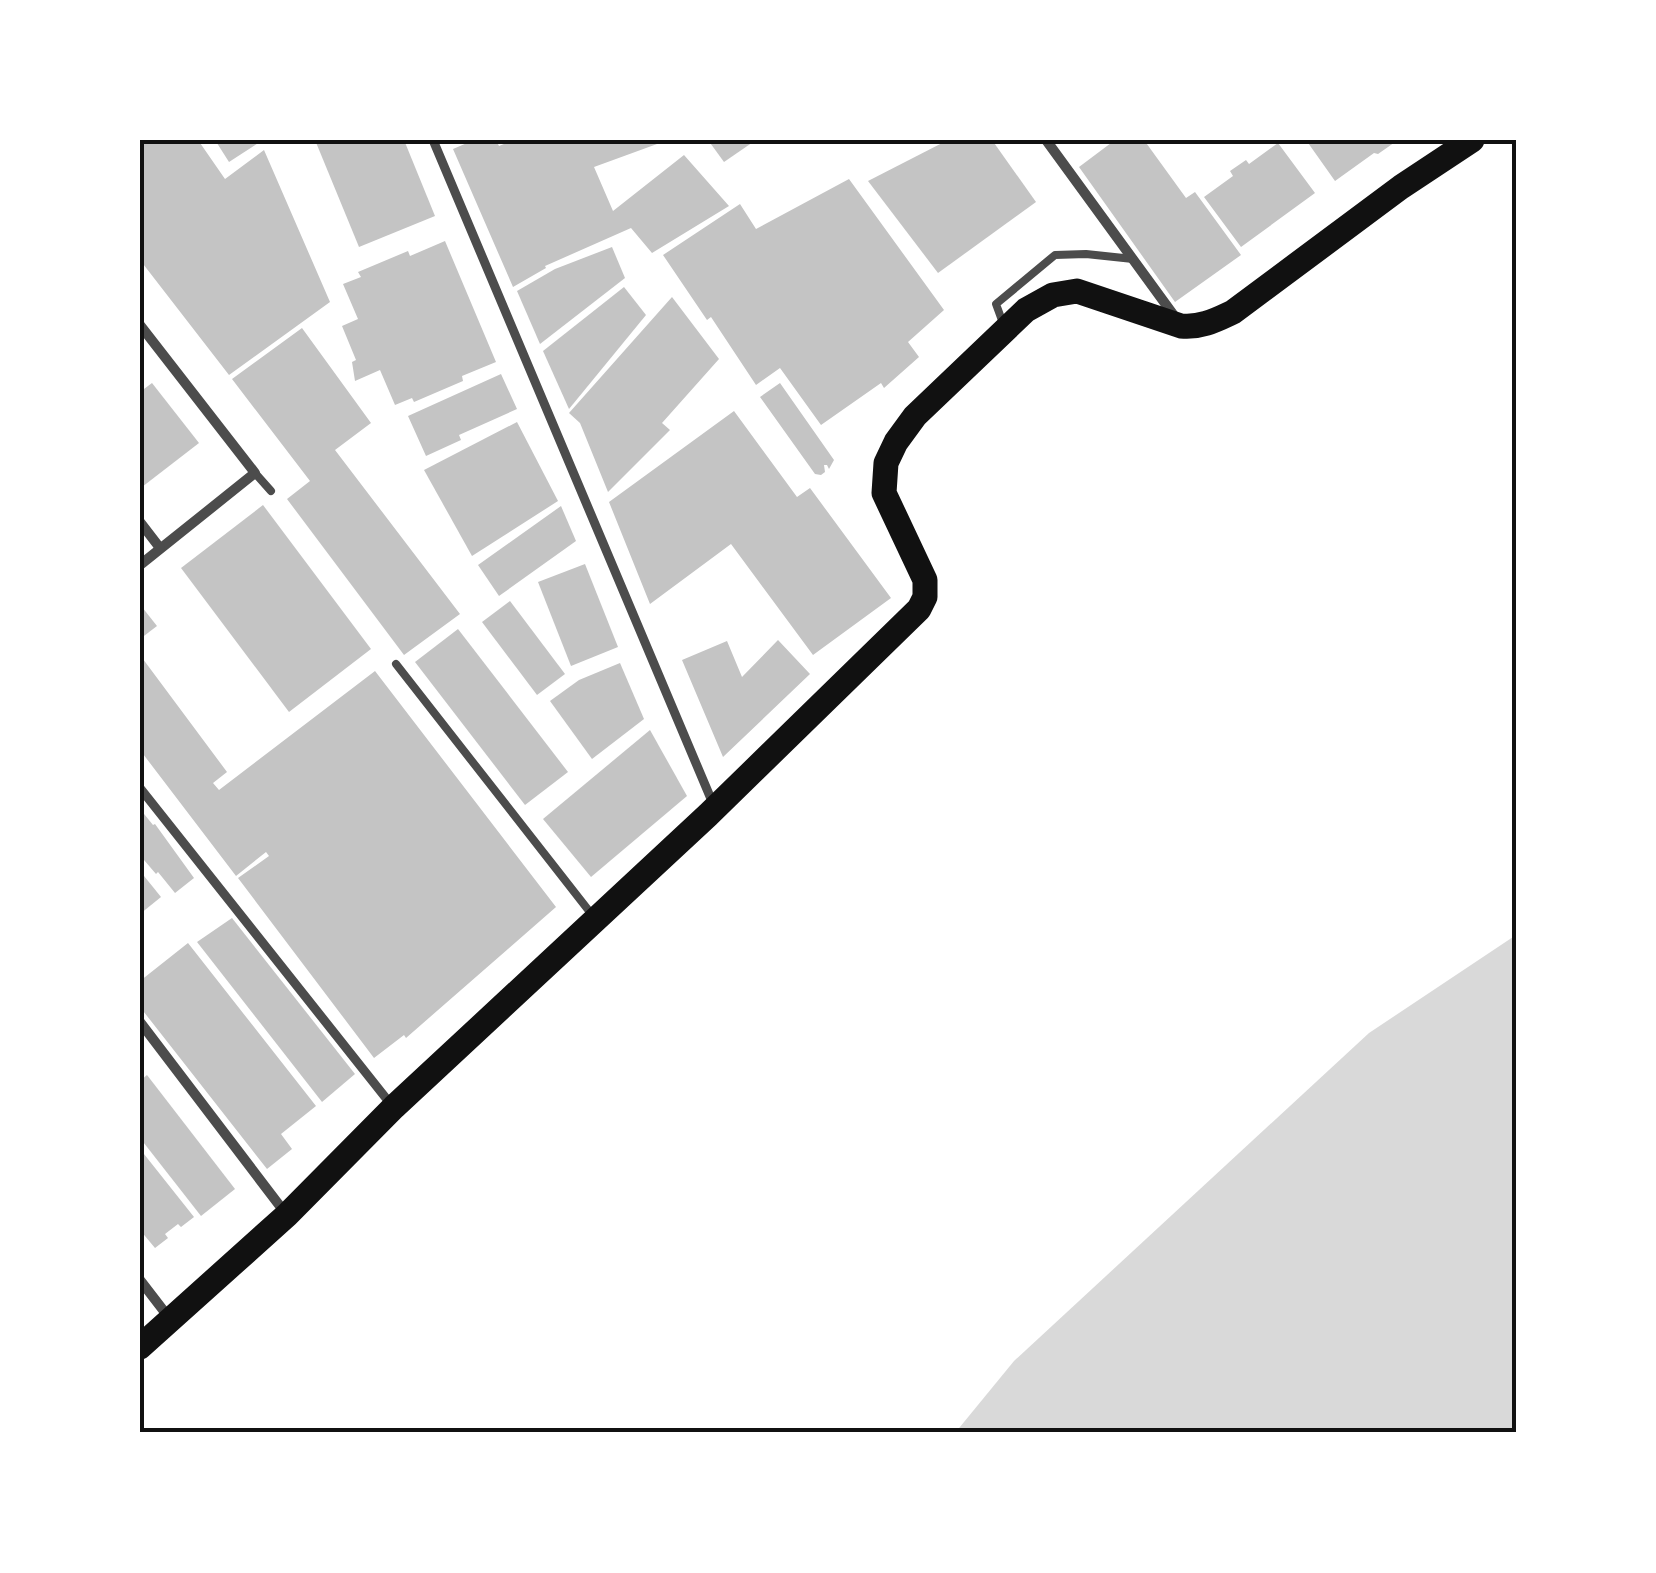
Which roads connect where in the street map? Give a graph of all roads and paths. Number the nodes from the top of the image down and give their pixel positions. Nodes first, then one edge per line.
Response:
1 (434, 140) edge
2 (1046, 140) edge
3 (1472, 140) edge
4 (1133, 259) junction
5 (140, 325) edge
6 (1181, 326) junction
7 (1005, 330) junction
8 (255, 472) junction
9 (271, 491) dead end
10 (140, 522) edge
11 (160, 548) junction
12 (140, 565) edge
13 (396, 664) dead end
14 (140, 788) edge
15 (715, 808) junction
16 (596, 920) junction
17 (140, 1022) edge
18 (394, 1108) junction
19 (287, 1214) junction
20 (140, 1280) edge
21 (171, 1320) junction
22 (140, 1347) edge

1 - 15 street
2 - 4 street
3 - 6 main road
4 - 6 street
4 - 7 lane
5 - 8 street
6 - 7 main road
7 - 15 main road
8 - 9 lane
8 - 11 street
10 - 11 street
11 - 12 street
13 - 16 lane
14 - 18 street
15 - 16 main road
16 - 18 main road
17 - 19 street
18 - 19 main road
19 - 21 main road
20 - 21 street
21 - 22 main road

